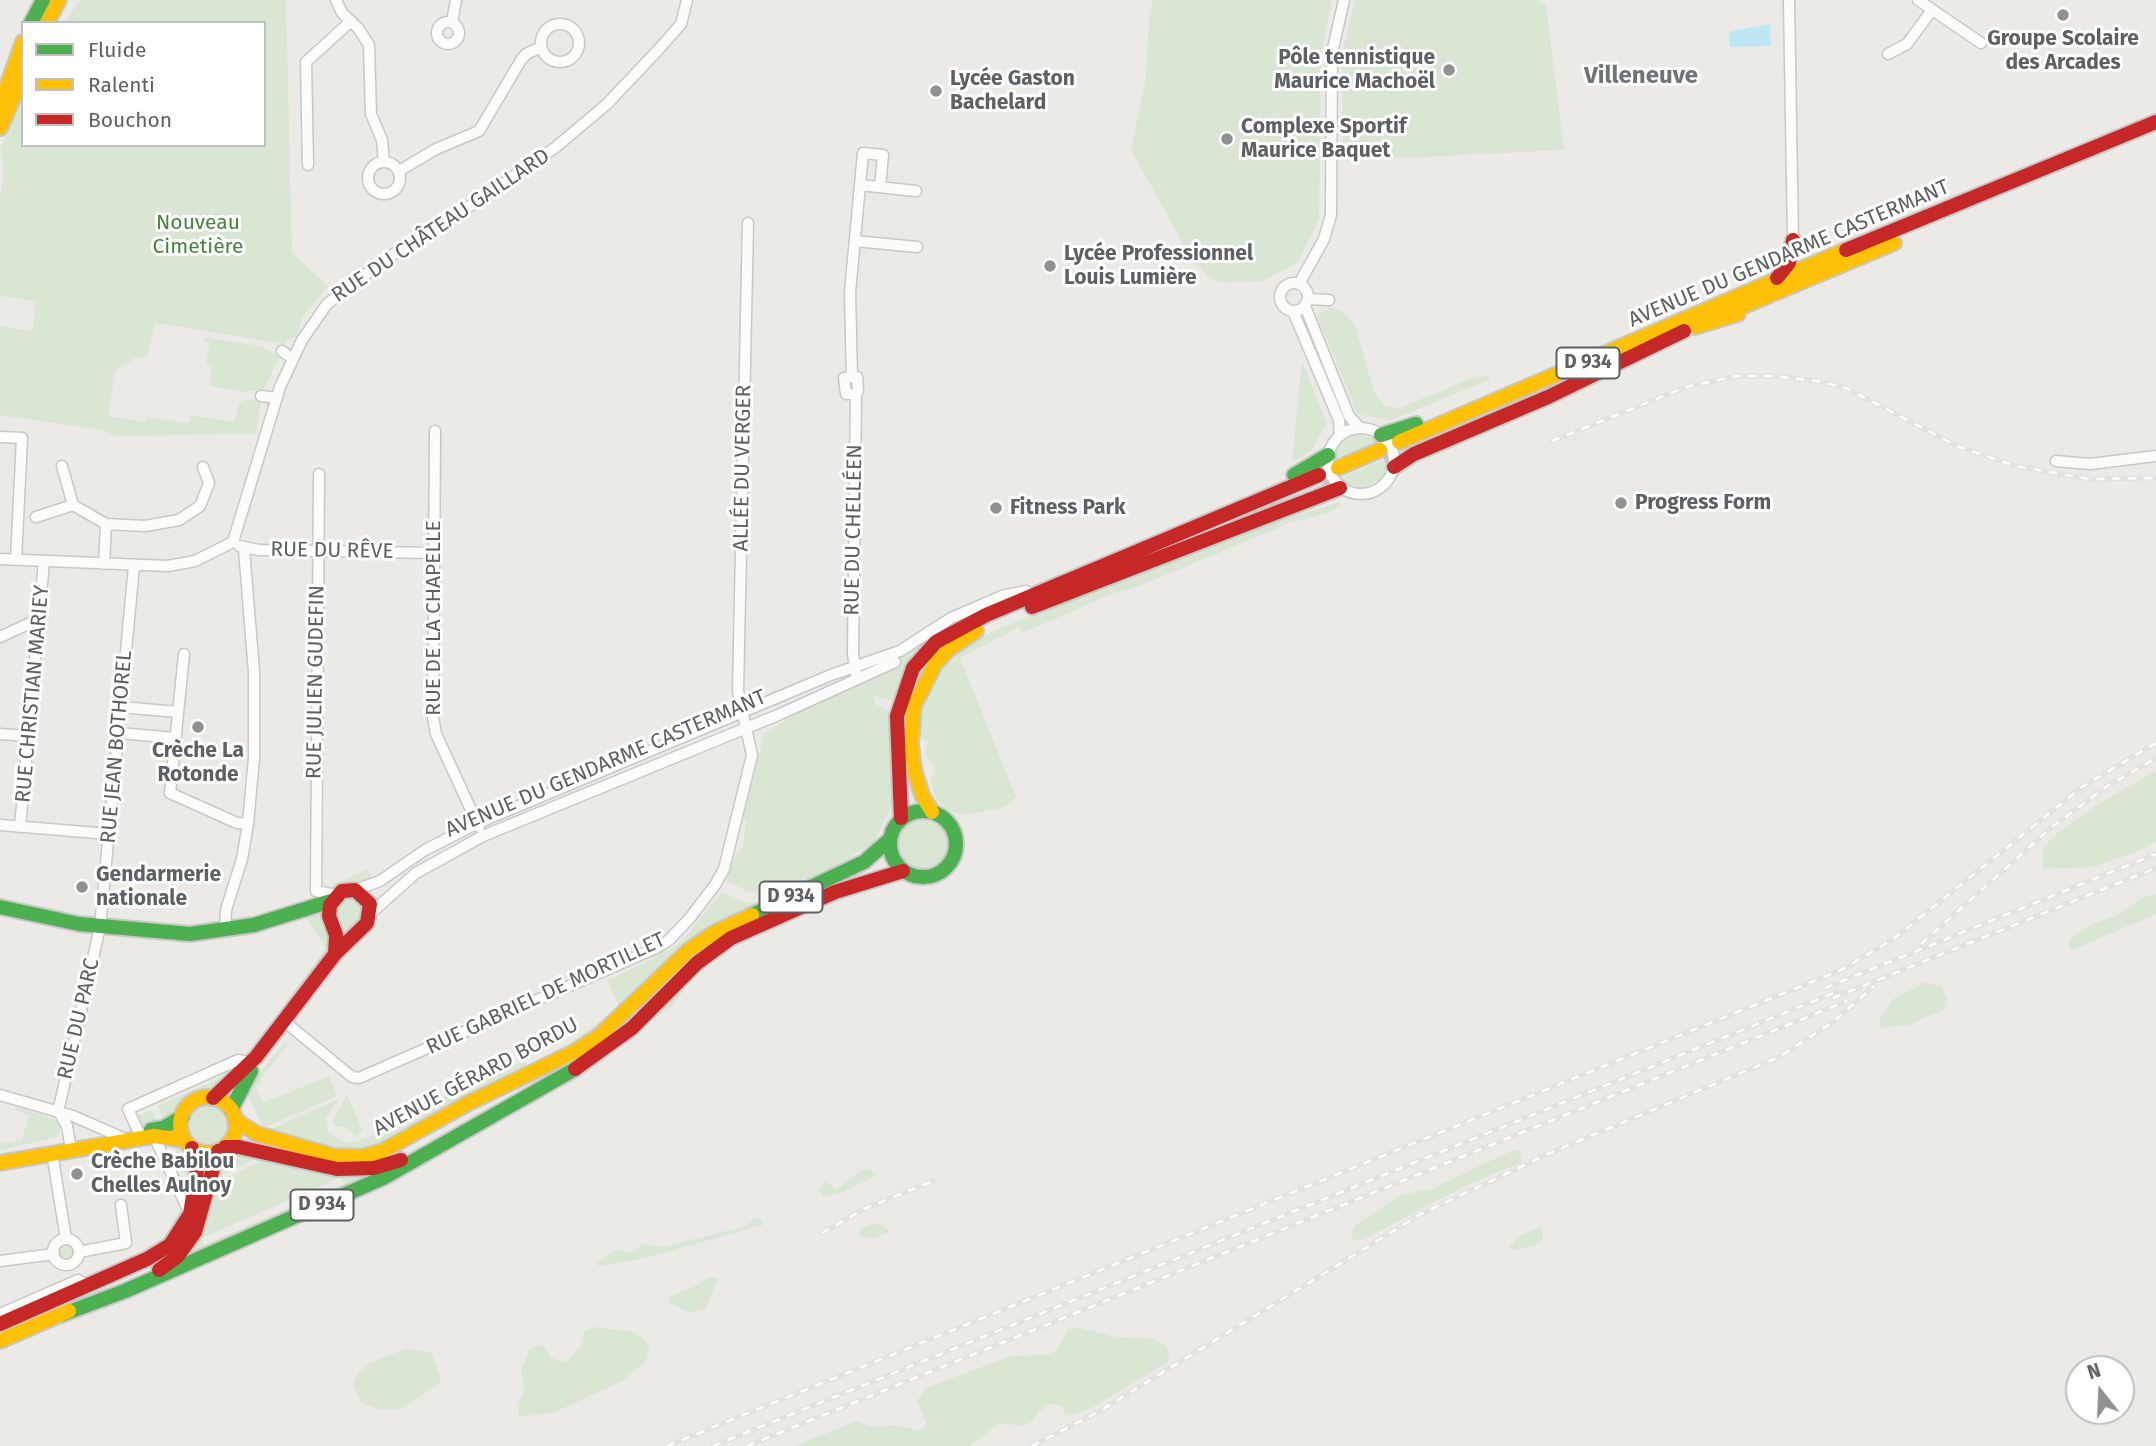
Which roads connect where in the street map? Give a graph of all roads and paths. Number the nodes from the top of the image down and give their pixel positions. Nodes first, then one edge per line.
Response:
1 (43, 0) edge
2 (50, 0) edge
3 (59, 0) edge
4 (335, 0) edge
5 (456, 0) edge
6 (687, 0) edge
7 (1344, 0) edge
8 (1789, 0) edge
9 (1918, 0) edge
10 (1932, 10) junction
11 (33, 21) edge
12 (40, 21) edge
13 (48, 21) edge
14 (351, 21) junction
15 (452, 22) dead end
16 (1980, 43) dead end
17 (541, 47) dead end
18 (21, 48) edge
19 (1888, 54) dead end
20 (21, 81) edge
21 (0, 106) edge
22 (2156, 122) edge
23 (0, 128) edge
24 (2156, 133) edge
25 (384, 162) junction
26 (308, 165) dead end
27 (399, 171) junction
28 (860, 185) junction
29 (880, 187) junction
30 (916, 191) dead end
31 (748, 223) dead end
32 (1793, 240) junction
33 (855, 241) junction
34 (917, 247) dead end
35 (1829, 257) junction
36 (1798, 277) junction
37 (1774, 280) junction
38 (1298, 284) junction
39 (1329, 300) dead end
40 (1306, 303) junction
41 (1293, 311) junction
42 (1690, 329) junction
43 (282, 351) dead end
44 (293, 359) junction
45 (261, 396) dead end
46 (277, 398) junction
47 (1360, 428) junction
48 (435, 431) dead end
49 (1340, 435) junction
50 (1381, 435) junction
51 (0, 437) edge
52 (1382, 453) tunnel mouth
53 (1328, 455) junction
54 (2156, 456) edge
55 (2056, 461) dead end
56 (62, 466) dead end
57 (203, 467) dead end
58 (1394, 467) junction
59 (319, 474) dead end
60 (1339, 476) junction
61 (73, 505) junction
62 (36, 517) dead end
63 (106, 524) junction
64 (233, 542) junction
65 (243, 549) junction
66 (318, 551) junction
67 (434, 553) junction
68 (0, 559) edge
69 (16, 560) junction
70 (44, 562) junction
71 (104, 564) junction
72 (134, 566) junction
73 (1026, 591) junction
74 (1028, 608) junction
75 (41, 618) junction
76 (0, 637) edge
77 (942, 638) junction
78 (184, 654) dead end
79 (895, 662) dead end
80 (858, 670) junction
81 (121, 707) junction
82 (178, 712) junction
83 (743, 713) junction
84 (748, 727) junction
85 (119, 733) junction
86 (0, 734) edge
87 (29, 736) junction
88 (175, 738) junction
89 (675, 756) junction
90 (932, 812) junction
91 (901, 818) junction
92 (478, 823) junction
93 (248, 824) junction
94 (0, 825) edge
95 (20, 827) junction
96 (109, 834) junction
97 (483, 836) junction
98 (890, 839) junction
99 (903, 871) junction
100 (355, 890) junction
101 (316, 891) junction
102 (334, 898) junction
103 (0, 907) edge
104 (303, 912) junction
105 (371, 913) junction
106 (100, 927) junction
107 (225, 931) junction
108 (335, 954) junction
109 (284, 1021) junction
110 (246, 1061) junction
111 (572, 1071) junction
112 (0, 1095) edge
113 (213, 1098) junction
114 (58, 1112) junction
115 (233, 1115) junction
116 (182, 1116) junction
117 (139, 1133) junction
118 (154, 1136) junction
119 (115, 1140) junction
120 (188, 1144) junction
121 (71, 1149) junction
122 (222, 1149) junction
123 (52, 1153) junction
124 (0, 1163) edge
125 (121, 1205) dead end
126 (190, 1213) junction
127 (66, 1239) junction
128 (79, 1252) junction
129 (54, 1254) junction
130 (0, 1261) edge
131 (71, 1264) junction
132 (83, 1283) junction
133 (0, 1314) edge
134 (61, 1315) junction
135 (0, 1324) edge
136 (0, 1341) edge

1 - 11 main road
2 - 12 main road
3 - 13 main road
4 - 14 street
5 - 15 street
6 - 44 street, RUE DU CHÂTEAU GAILLARD
7 - 38 street
8 - 32 street
9 - 10 street
10 - 16 street
10 - 19 street
14 - 25 street
14 - 26 street
17 - 27 street
18 - 21 main road
20 - 23 main road
22 - 35 main road, AVENUE DU GENDARME CASTERMANT / D 934
24 - 36 main road, AVENUE DU GENDARME CASTERMANT / D 934
25 - 27 street
25 - 27 street
28 - 29 street
28 - 29 street, RUE DU CHELLÉEN
28 - 33 street, RUE DU CHELLÉEN
29 - 30 street
31 - 83 street, ALLÉE DU VERGER
32 - 35 main road
32 - 36 main road
32 - 37 main road
33 - 34 street
33 - 80 street, RUE DU CHELLÉEN
35 - 36 main road, AVENUE DU GENDARME CASTERMANT / D 934
36 - 37 main road, AVENUE DU GENDARME CASTERMANT / D 934
36 - 42 main road
37 - 42 main road, AVENUE DU GENDARME CASTERMANT / D 934
37 - 50 main road
38 - 40 street
38 - 41 street
39 - 40 street
40 - 41 street
40 - 47 street
41 - 49 street
42 - 58 main road
43 - 44 street
44 - 46 street, RUE DU CHÂTEAU GAILLARD
45 - 46 street
46 - 64 street, RUE DU CHÂTEAU GAILLARD
47 - 49 street
47 - 50 street
48 - 67 street, RUE DE LA CHAPELLE
49 - 53 street
50 - 58 street
51 - 69 street
52 - 60 main road
53 - 60 street
53 - 73 main road
54 - 55 street
56 - 61 street
57 - 63 street
58 - 60 street
59 - 66 street, RUE JULIEN GUDEFIN
60 - 74 main road
61 - 62 street
61 - 63 street
63 - 71 street
64 - 65 street, RUE DU RÊVE
64 - 72 street
65 - 66 street, RUE DU RÊVE
65 - 93 street
66 - 67 street, RUE DU RÊVE
66 - 101 street, RUE JULIEN GUDEFIN
67 - 92 street, RUE DE LA CHAPELLE
68 - 69 street
69 - 70 street
70 - 71 street
70 - 75 street, RUE CHRISTIAN MARIEY
71 - 72 street
72 - 81 street, RUE JEAN BOTHOREL
73 - 77 main road
73 - 80 street, AVENUE DU GENDARME CASTERMANT
74 - 77 main road
74 - 90 main road, AVENUE GÉRARD BORDU
75 - 76 street
75 - 87 street, RUE CHRISTIAN MARIEY
77 - 91 main road, AVENUE GÉRARD BORDU
78 - 82 street
79 - 80 street
80 - 83 street, AVENUE DU GENDARME CASTERMANT
80 - 84 street, AVENUE DU GENDARME CASTERMANT
81 - 82 street
81 - 85 street, RUE JEAN BOTHOREL
82 - 88 street
83 - 84 street, RUE GABRIEL DE MORTILLET
83 - 89 street
83 - 92 street, AVENUE DU GENDARME CASTERMANT
84 - 89 street, AVENUE DU GENDARME CASTERMANT
84 - 109 street, RUE GABRIEL DE MORTILLET
85 - 88 street
85 - 96 street, RUE JEAN BOTHOREL
86 - 87 street
87 - 95 street, RUE CHRISTIAN MARIEY
88 - 93 street
89 - 97 street, AVENUE DU GENDARME CASTERMANT
90 - 91 main road
90 - 99 main road, AVENUE GÉRARD BORDU
91 - 98 main road, AVENUE GÉRARD BORDU
92 - 97 street, RUE DE LA CHAPELLE
92 - 100 street, AVENUE DU GENDARME CASTERMANT
93 - 107 street
94 - 95 street
95 - 96 street
96 - 106 street, RUE JEAN BOTHOREL
97 - 105 street, AVENUE DU GENDARME CASTERMANT
98 - 99 main road
98 - 115 main road, AVENUE GÉRARD BORDU / D 934
99 - 111 main road, AVENUE GÉRARD BORDU / D 934
100 - 102 main road
100 - 105 main road
101 - 102 street
101 - 104 street
102 - 104 main road
102 - 108 main road
103 - 106 main road
104 - 107 main road
105 - 108 main road
106 - 107 main road
106 - 114 street, RUE DU PARC
108 - 109 main road
109 - 110 main road
110 - 113 main road
110 - 115 main road
110 - 117 street
111 - 122 main road, D 934
111 - 134 main road, D 934
112 - 114 street
113 - 115 main road
113 - 116 main road
114 - 119 street
114 - 121 street
115 - 122 main road
116 - 117 main road
116 - 120 main road
117 - 119 main road
118 - 119 main road
118 - 120 main road
118 - 126 street
119 - 121 main road
120 - 122 main road
120 - 126 main road
121 - 123 main road
122 - 134 main road
123 - 124 main road
123 - 127 street
125 - 128 street
126 - 132 main road
127 - 128 street
127 - 129 street
128 - 131 street
129 - 130 street
129 - 131 street
131 - 132 street
132 - 133 street
132 - 135 main road
134 - 136 main road, D 934

